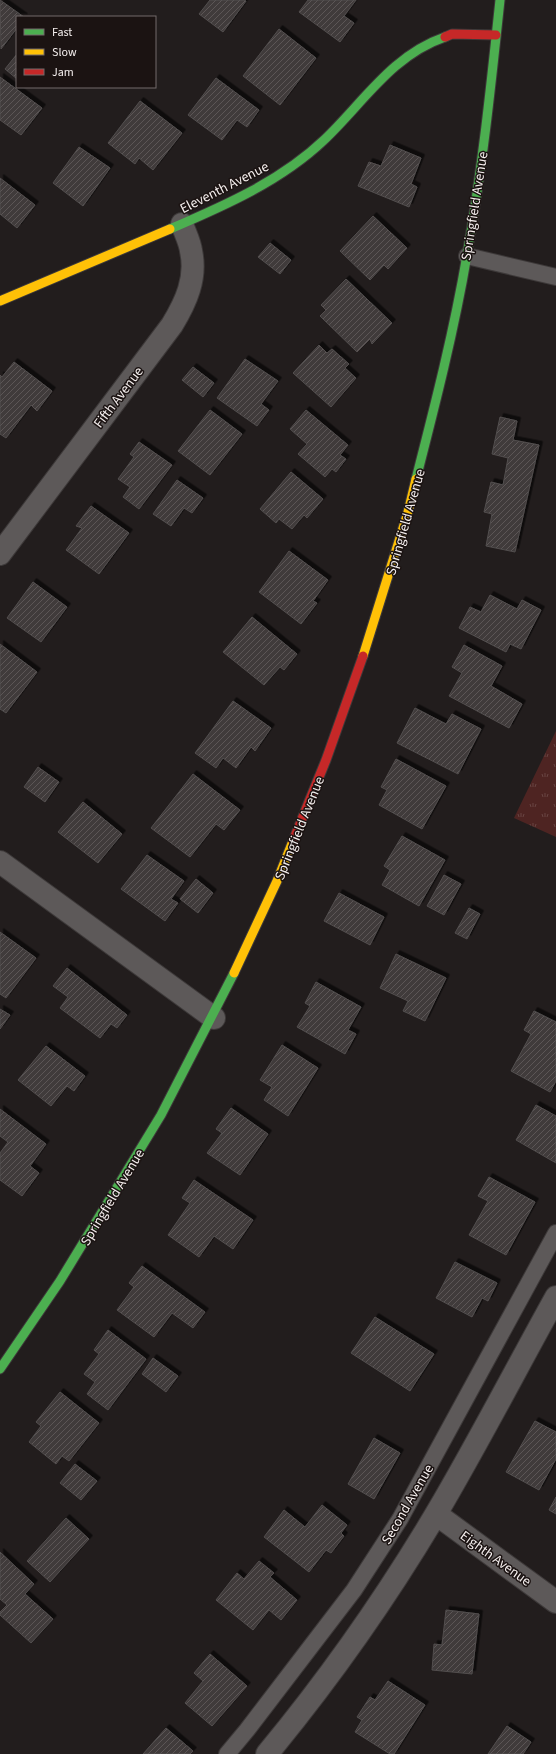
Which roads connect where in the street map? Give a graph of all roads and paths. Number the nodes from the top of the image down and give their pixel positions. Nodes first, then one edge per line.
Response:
1 (500, 0) edge
2 (496, 34) junction
3 (182, 224) junction
4 (467, 256) junction
5 (556, 276) edge
6 (0, 301) edge
7 (0, 554) edge
8 (0, 862) edge
9 (214, 1018) junction
10 (556, 1233) edge
11 (556, 1297) edge
12 (0, 1369) edge
13 (436, 1514) junction
14 (556, 1602) edge
15 (226, 1754) edge
16 (267, 1754) edge

1 - 2 street, Springfield Avenue
2 - 3 street, Eleventh Avenue
2 - 4 street, Springfield Avenue
3 - 6 street, Eleventh Avenue
3 - 7 street, Fifth Avenue
4 - 5 lane
4 - 9 street, Springfield Avenue
8 - 9 street
9 - 12 street, Springfield Avenue
10 - 15 lane, Second Avenue
11 - 13 street, Second Avenue
13 - 14 street, Eighth Avenue
13 - 16 street, Second Avenue

